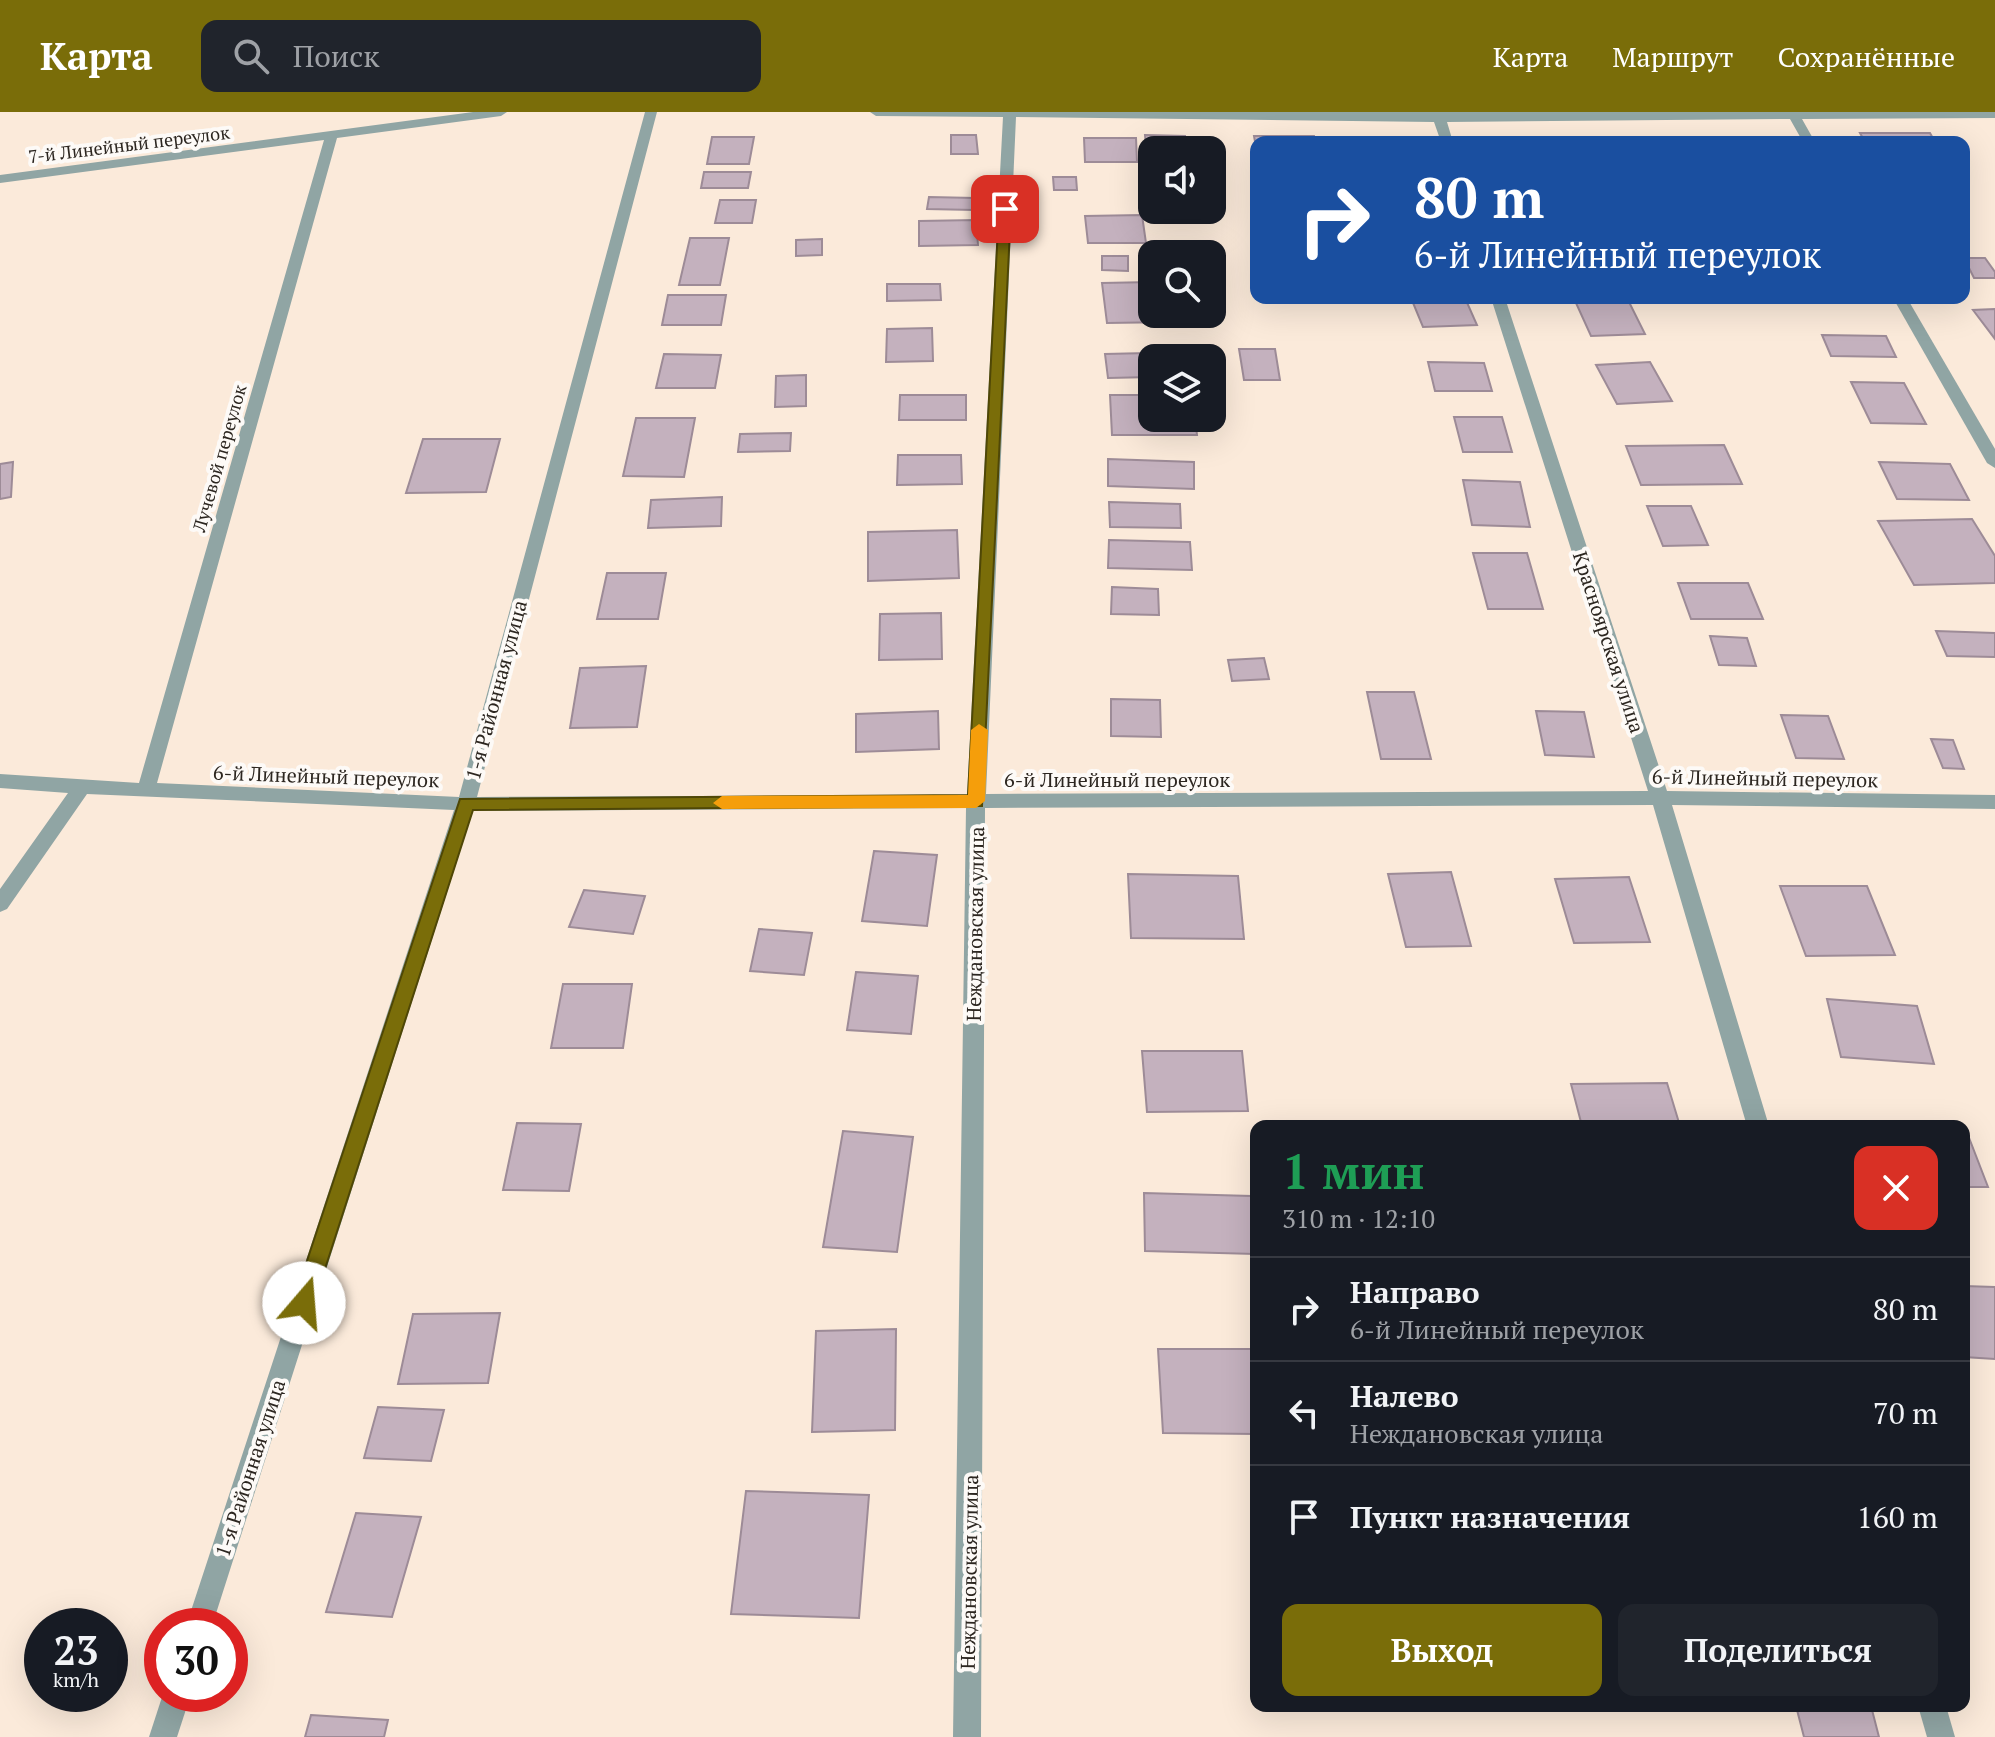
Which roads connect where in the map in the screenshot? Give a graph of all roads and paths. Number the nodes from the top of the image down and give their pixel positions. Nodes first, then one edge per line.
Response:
1 (501, 112) edge
2 (651, 112) edge
3 (876, 112) edge
4 (1010, 114) edge
5 (1793, 114) edge
6 (1995, 114) edge
7 (1438, 115) edge
8 (1445, 136) edge
9 (1806, 136) edge
10 (331, 137) junction
11 (0, 179) edge
12 (1500, 304) edge
13 (1903, 304) edge
14 (1995, 463) edge
15 (0, 781) edge
16 (82, 787) junction
17 (146, 790) junction
18 (1660, 798) junction
19 (976, 801) junction
20 (1995, 802) edge
21 (466, 804) junction
22 (0, 904) edge
23 (1756, 1120) edge
24 (205, 1608) edge
25 (171, 1712) edge
26 (1934, 1712) edge
27 (163, 1737) edge
28 (967, 1737) edge
29 (1941, 1737) edge

1 - 10 street, 7-й Линейный переулок
2 - 21 street, 1-я Районная улица
3 - 4 street
4 - 7 street
4 - 19 street, Неждановская улица
5 - 6 street
5 - 7 street
5 - 9 street
7 - 8 street
10 - 11 street, 7-й Линейный переулок
10 - 17 street, Лучевой переулок
12 - 18 street, Красноярская улица
13 - 14 street
15 - 16 street, 6-й Линейный переулок
16 - 17 street, 6-й Линейный переулок
16 - 22 street
17 - 21 street, 6-й Линейный переулок
18 - 19 street, 6-й Линейный переулок
18 - 20 street, 6-й Линейный переулок
18 - 23 street, Красноярская улица
19 - 21 street, 6-й Линейный переулок
19 - 28 street, Неждановская улица
21 - 24 street, 1-я Районная улица
25 - 27 street
26 - 29 street

